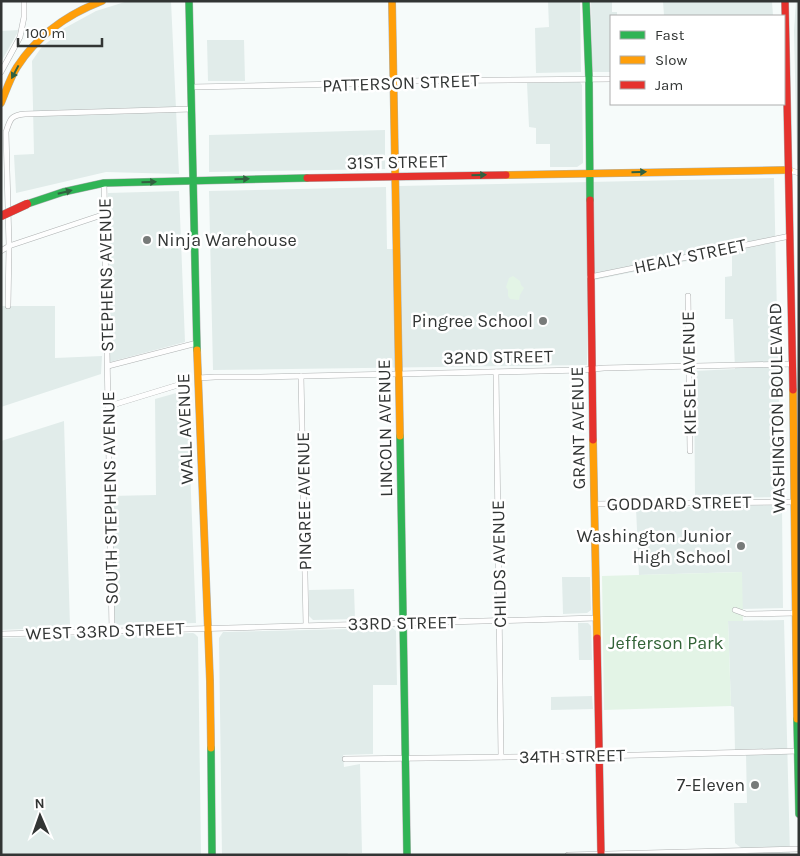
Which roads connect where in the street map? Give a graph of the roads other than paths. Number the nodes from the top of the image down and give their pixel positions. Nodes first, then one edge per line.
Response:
1 (24, 1) edge
2 (102, 1) edge
3 (189, 1) edge
4 (392, 1) edge
5 (586, 1) edge
6 (785, 1) edge
7 (1, 72) edge
8 (785, 75) edge
9 (589, 79) junction
10 (610, 79) edge
11 (394, 83) junction
12 (191, 87) junction
13 (1, 103) edge
14 (192, 109) junction
15 (789, 170) junction
16 (590, 173) junction
17 (799, 173) edge
18 (395, 177) junction
19 (194, 180) junction
20 (104, 183) junction
21 (4, 187) edge
22 (105, 214) junction
23 (1, 216) edge
24 (790, 236) junction
25 (9, 246) junction
26 (1, 251) edge
27 (590, 277) junction
28 (688, 296) dead end
29 (8, 306) dead end
30 (197, 343) junction
31 (795, 364) edge
32 (108, 366) junction
33 (689, 366) junction
34 (592, 369) junction
35 (496, 372) junction
36 (399, 374) junction
37 (301, 376) junction
38 (198, 378) junction
39 (178, 385) dead end
40 (108, 411) junction
41 (690, 451) dead end
42 (794, 502) junction
43 (594, 504) junction
44 (735, 610) dead end
45 (795, 613) junction
46 (597, 618) junction
47 (500, 620) junction
48 (403, 623) junction
49 (306, 625) junction
50 (208, 628) junction
51 (112, 631) junction
52 (1, 634) edge
53 (798, 751) edge
54 (599, 756) junction
55 (502, 757) junction
56 (406, 758) junction
57 (345, 759) dead end
58 (799, 814) edge
59 (799, 849) edge
60 (601, 854) edge
61 (212, 855) edge
62 (407, 855) edge
63 (568, 855) edge

1 - 7 street
2 -> 13 main road
3 - 12 main road, WALL AVENUE
4 - 11 main road, LINCOLN AVENUE
5 - 9 main road, GRANT AVENUE
6 - 8 main road, WASHINGTON BOULEVARD
8 - 15 main road, WASHINGTON BOULEVARD
9 - 10 street, PATTERSON STREET
9 - 11 street, PATTERSON STREET
9 - 16 main road, GRANT AVENUE
11 - 12 street, PATTERSON STREET
11 - 18 main road, LINCOLN AVENUE
12 - 14 main road, WALL AVENUE
14 - 19 main road, WALL AVENUE
14 - 21 street
16 -> 15 main road, 31ST STREET
15 - 17 street, 31ST STREET
15 - 24 main road, WASHINGTON BOULEVARD
18 -> 16 main road, 31ST STREET
16 - 27 main road, GRANT AVENUE
19 -> 18 main road, 31ST STREET
18 - 36 main road, LINCOLN AVENUE
20 -> 19 main road, 31ST STREET
19 - 30 main road, WALL AVENUE
20 - 22 street, STEPHENS AVENUE
23 -> 20 main road, 31ST STREET, bridge
21 - 25 street
22 - 25 street
22 - 32 street, STEPHENS AVENUE
24 - 27 street, HEALY STREET
24 - 31 main road, WASHINGTON BOULEVARD
25 - 26 street
25 - 29 street
27 - 34 main road, GRANT AVENUE
28 - 33 street, KIESEL AVENUE
30 - 32 street
30 - 38 main road, WALL AVENUE
31 - 33 street, 32ND STREET
31 - 42 main road, WASHINGTON BOULEVARD
32 - 40 street, SOUTH STEPHENS AVENUE
33 - 34 street, 32ND STREET
33 - 41 street, KIESEL AVENUE
34 - 35 street, 32ND STREET
34 - 43 main road, GRANT AVENUE
35 - 36 street, 32ND STREET
35 - 47 street, CHILDS AVENUE
36 - 37 street, 32ND STREET
36 - 48 main road, LINCOLN AVENUE
37 - 38 street, 32ND STREET
37 - 49 street, PINGREE AVENUE
38 - 50 main road, WALL AVENUE
39 - 40 street
40 - 51 street, SOUTH STEPHENS AVENUE
42 - 43 street, GODDARD STREET
42 - 45 main road, WASHINGTON BOULEVARD
43 - 46 main road, GRANT AVENUE
44 - 45 street
45 - 53 main road, WASHINGTON BOULEVARD
46 - 47 street, 33RD STREET
46 - 54 main road, GRANT AVENUE
47 - 48 street, 33RD STREET
47 - 55 street, CHILDS AVENUE
48 - 49 street, 33RD STREET
48 - 56 main road, LINCOLN AVENUE
49 - 50 street, 33RD STREET
50 - 51 street, WEST 33RD STREET
50 - 61 main road, WALL AVENUE
51 - 52 street, WEST 33RD STREET
53 - 54 street, 34TH STREET
53 - 58 main road, WASHINGTON BOULEVARD
54 - 55 street, 34TH STREET
54 - 60 main road, GRANT AVENUE
55 - 56 street, 34TH STREET
56 - 57 street, 34TH STREET
56 - 62 main road, LINCOLN AVENUE
59 - 60 street
60 - 63 street

